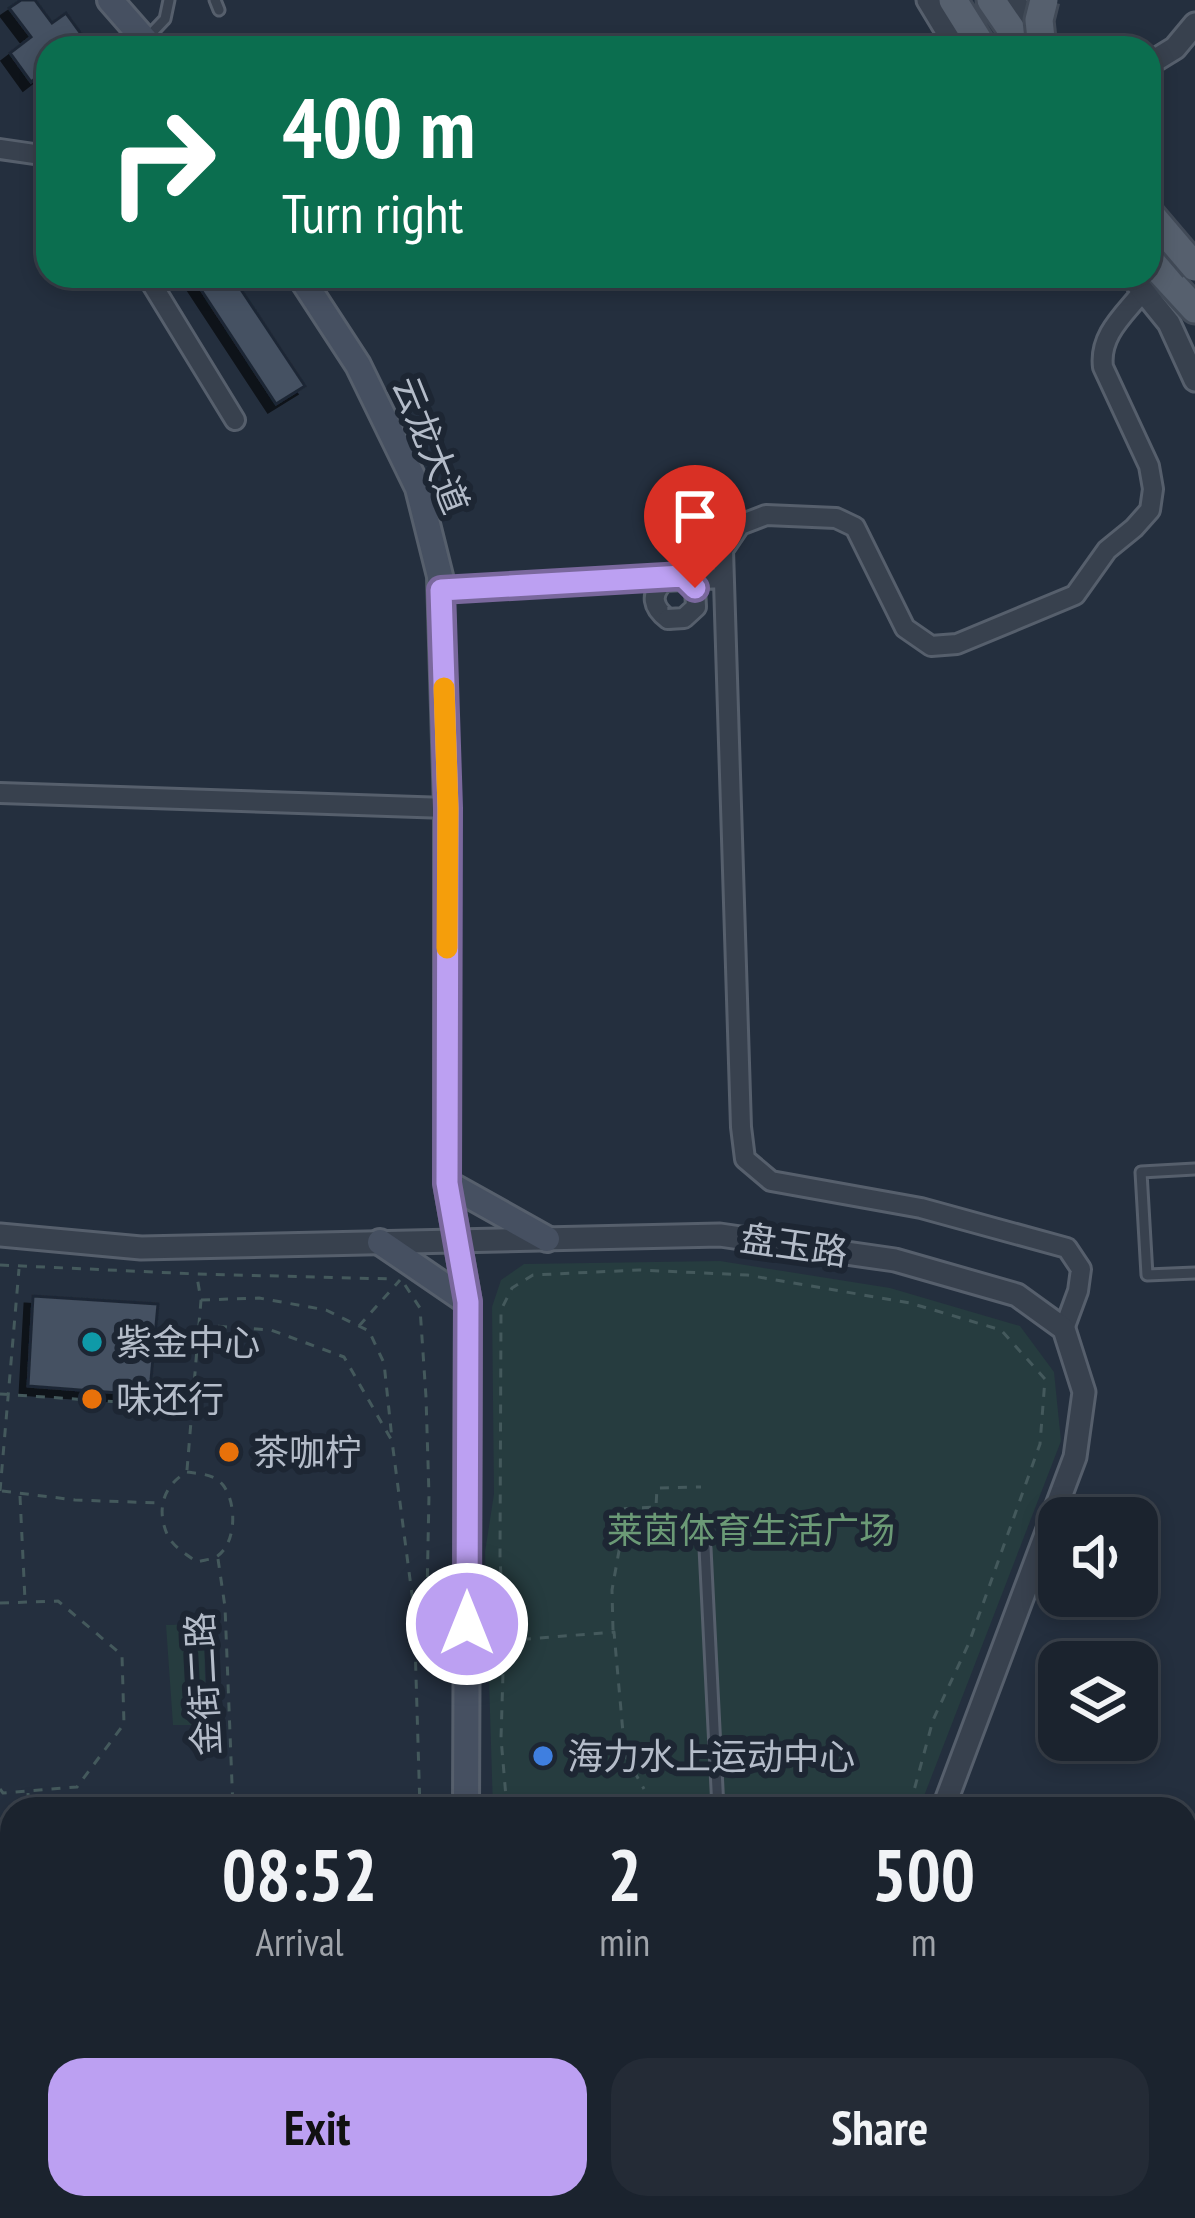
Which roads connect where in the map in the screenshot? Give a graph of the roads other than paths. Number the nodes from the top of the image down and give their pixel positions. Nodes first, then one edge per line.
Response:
1 (110, 0) edge
2 (169, 0) edge
3 (928, 0) edge
4 (953, 0) edge
5 (991, 0) edge
6 (1014, 0) edge
7 (1044, 0) edge
8 (1195, 24) edge
9 (142, 36) edge
10 (154, 36) edge
11 (950, 36) edge
12 (975, 36) edge
13 (1028, 36) edge
14 (1033, 36) edge
15 (1039, 36) edge
16 (1161, 57) edge
17 (0, 149) edge
18 (36, 154) edge
19 (1161, 221) edge
20 (1161, 228) edge
21 (1161, 272) edge
22 (1195, 272) edge
23 (154, 288) edge
24 (308, 288) edge
25 (1135, 288) edge
26 (1140, 288) edge
27 (1195, 309) edge
28 (1195, 380) edge
29 (235, 419) dead end
30 (722, 578) junction
31 (441, 590) junction
32 (0, 793) edge
33 (448, 808) junction
34 (1195, 1168) edge
35 (447, 1183) junction
36 (0, 1235) edge
37 (547, 1239) junction
38 (458, 1240) junction
39 (380, 1242) junction
40 (1195, 1273) edge
41 (468, 1302) junction
42 (1064, 1329) junction
43 (705, 1548) dead end
44 (466, 1797) edge
45 (717, 1797) edge
46 (948, 1797) edge

1 - 9 main road
2 - 10 lane
3 - 11 street
4 - 12 main road
5 - 13 main road
6 - 14 street
7 - 15 main road, bridge
8 - 16 street
17 - 18 street
19 - 22 street
20 - 22 main road, bridge
21 - 27 main road
23 - 29 street
24 - 31 main road, 云龙大道
25 - 30 street
26 - 28 street
30 - 31 street, bridge
30 - 42 street
31 - 33 main road, 云龙大道
32 - 33 street
33 - 35 main road, 云龙大道
34 - 40 lane
35 - 37 main road
35 - 38 main road, 云龙大道
36 - 39 street, 盘玉路
37 - 38 street, 盘玉路
37 - 42 street, 盘玉路
38 - 39 street, 盘玉路
38 - 41 main road, 云龙大道
39 - 41 main road
41 - 44 main road, 云龙大道
42 - 46 street
43 - 45 lane

